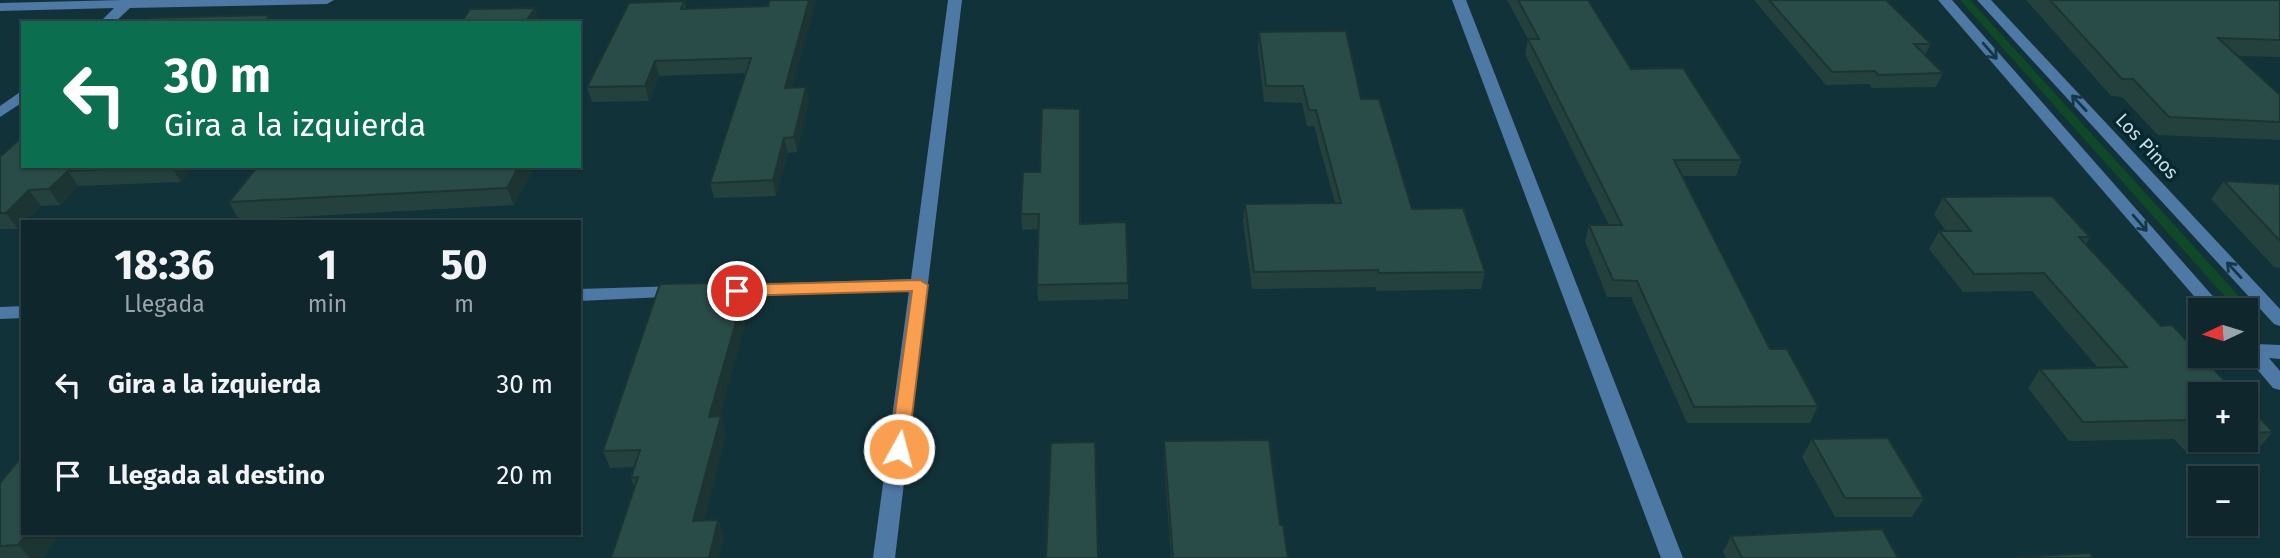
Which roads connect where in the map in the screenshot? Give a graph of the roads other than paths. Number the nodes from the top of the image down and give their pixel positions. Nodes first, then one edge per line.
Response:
1 (327, 0) edge
2 (955, 0) edge
3 (1459, 0) edge
4 (1945, 0) edge
5 (1984, 0) edge
6 (129, 2) edge
7 (0, 7) edge
8 (108, 21) edge
9 (21, 96) edge
10 (0, 113) edge
11 (920, 285) junction
12 (581, 295) edge
13 (2206, 298) edge
14 (21, 312) edge
15 (0, 313) edge
16 (2280, 320) edge
17 (2258, 349) edge
18 (2280, 352) edge
19 (2258, 358) edge
20 (2280, 383) edge
21 (884, 558) edge
22 (1672, 558) edge

1 - 6 street
2 - 11 street
3 - 22 street
4 -> 13 street
16 -> 5 street, Los Pinos
6 - 7 street
6 - 8 street
9 - 10 street
11 - 12 street
11 - 21 street
14 - 15 street
17 - 18 street
19 - 20 street

